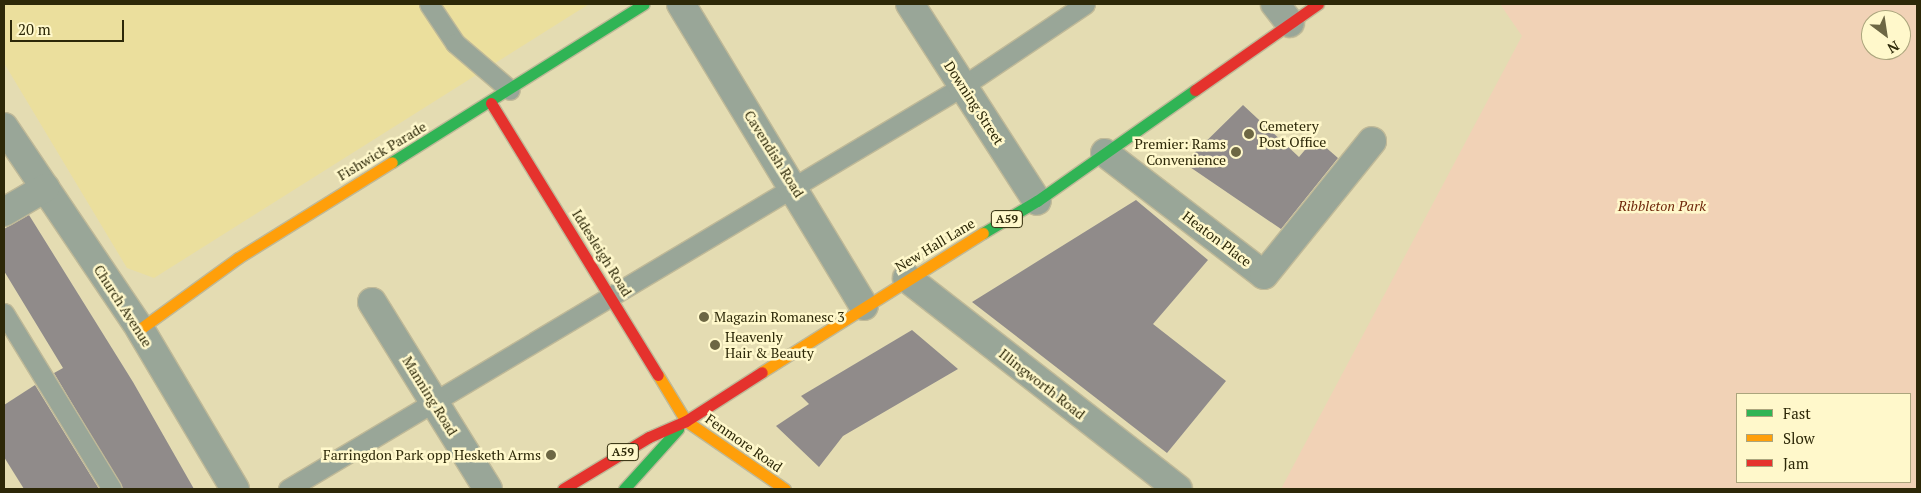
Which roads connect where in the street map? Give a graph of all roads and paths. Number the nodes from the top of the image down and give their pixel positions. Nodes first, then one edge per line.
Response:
1 (429, 4) edge
2 (644, 4) edge
3 (681, 4) edge
4 (910, 4) edge
5 (1085, 4) edge
6 (1318, 4) edge
7 (1283, 13) edge
8 (963, 86) junction
9 (510, 90) junction
10 (491, 103) junction
11 (4, 127) edge
12 (1372, 141) dead end
13 (1105, 152) junction
14 (795, 187) junction
15 (45, 188) junction
16 (1037, 201) junction
17 (4, 212) edge
18 (907, 278) junction
19 (612, 298) junction
20 (372, 302) dead end
21 (864, 306) junction
22 (4, 313) edge
23 (140, 329) junction
24 (434, 402) junction
25 (686, 421) junction
26 (112, 489) edge
27 (235, 489) edge
28 (288, 489) edge
29 (488, 489) edge
30 (564, 489) edge
31 (624, 489) edge
32 (785, 489) edge
33 (1178, 489) edge

1 - 9 lane
2 - 9 main road, Fishwick Parade
3 - 14 street, Cavendish Road
4 - 8 street, Downing Street
5 - 8 lane
6 - 7 main road, New Hall Lane / A59
7 - 13 main road, New Hall Lane / A59
8 - 14 lane
8 - 16 street, Downing Street
9 - 10 main road, Fishwick Parade
10 - 19 main road, Iddesleigh Road
10 - 23 main road, Fishwick Parade
11 - 15 street, Church Avenue
12 - 13 street, Heaton Place
13 - 16 main road, New Hall Lane / A59
14 - 19 lane
14 - 21 street, Cavendish Road
15 - 17 street
15 - 23 street, Church Avenue
16 - 18 main road, New Hall Lane / A59
18 - 21 main road, New Hall Lane / A59
18 - 33 street, Illingworth Road
19 - 24 lane
19 - 25 main road, Iddesleigh Road
20 - 24 street, Manning Road
21 - 25 main road, New Hall Lane / A59
22 - 26 lane
23 - 27 street, Church Avenue
24 - 28 lane
24 - 29 street, Manning Road
25 - 30 main road, New Hall Lane / A59
25 - 31 main road, New Hall Lane / A59
25 - 32 main road, Fenmore Road

